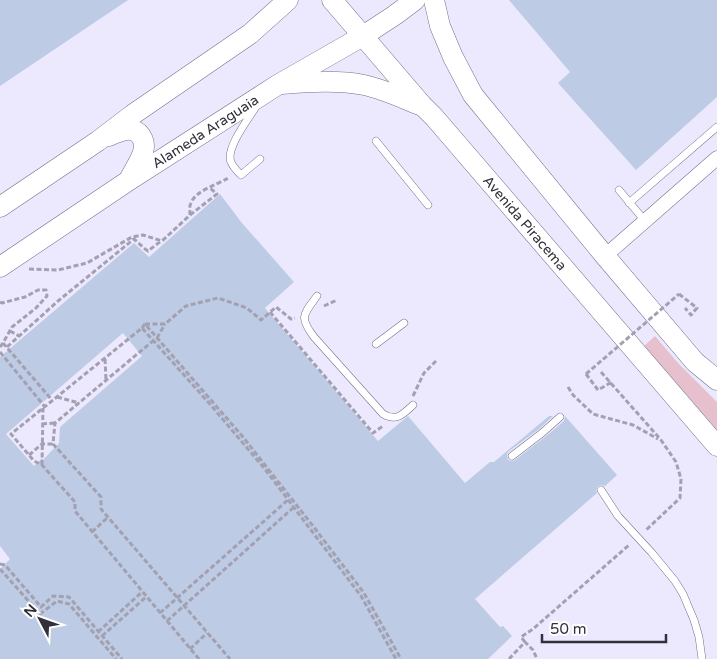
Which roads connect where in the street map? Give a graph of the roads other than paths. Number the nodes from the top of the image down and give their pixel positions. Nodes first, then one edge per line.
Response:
1 (288, 0) edge
2 (332, 0) edge
3 (415, 0) edge
4 (434, 0) edge
5 (362, 36) junction
6 (271, 89) junction
7 (422, 105) junction
8 (717, 127) edge
9 (98, 141) junction
10 (376, 142) dead end
11 (717, 158) edge
12 (260, 159) dead end
13 (128, 181) junction
14 (619, 190) dead end
15 (629, 203) junction
16 (428, 205) dead end
17 (0, 207) edge
18 (645, 221) junction
19 (605, 256) junction
20 (0, 267) edge
21 (317, 296) dead end
22 (404, 323) dead end
23 (376, 344) dead end
24 (717, 380) edge
25 (413, 405) dead end
26 (560, 417) dead end
27 (717, 446) edge
28 (512, 456) dead end
29 (601, 490) dead end
30 (702, 659) edge

1 - 9 main road
2 - 5 main road, Avenida Piracema
3 - 5 main road, Alameda Araguaia
4 - 19 main road
5 - 6 main road, Alameda Araguaia
5 - 7 main road, Avenida Piracema
6 - 7 main road
6 - 12 lane
6 - 13 main road, Alameda Araguaia
7 - 27 main road, Avenida Piracema
8 - 15 lane
9 - 13 main road
9 - 17 main road
10 - 16 lane
11 - 18 street
13 - 20 main road, Alameda Araguaia
14 - 15 lane
15 - 18 lane
18 - 19 street
19 - 24 main road
21 - 25 lane
22 - 23 lane
26 - 28 lane
29 - 30 lane

